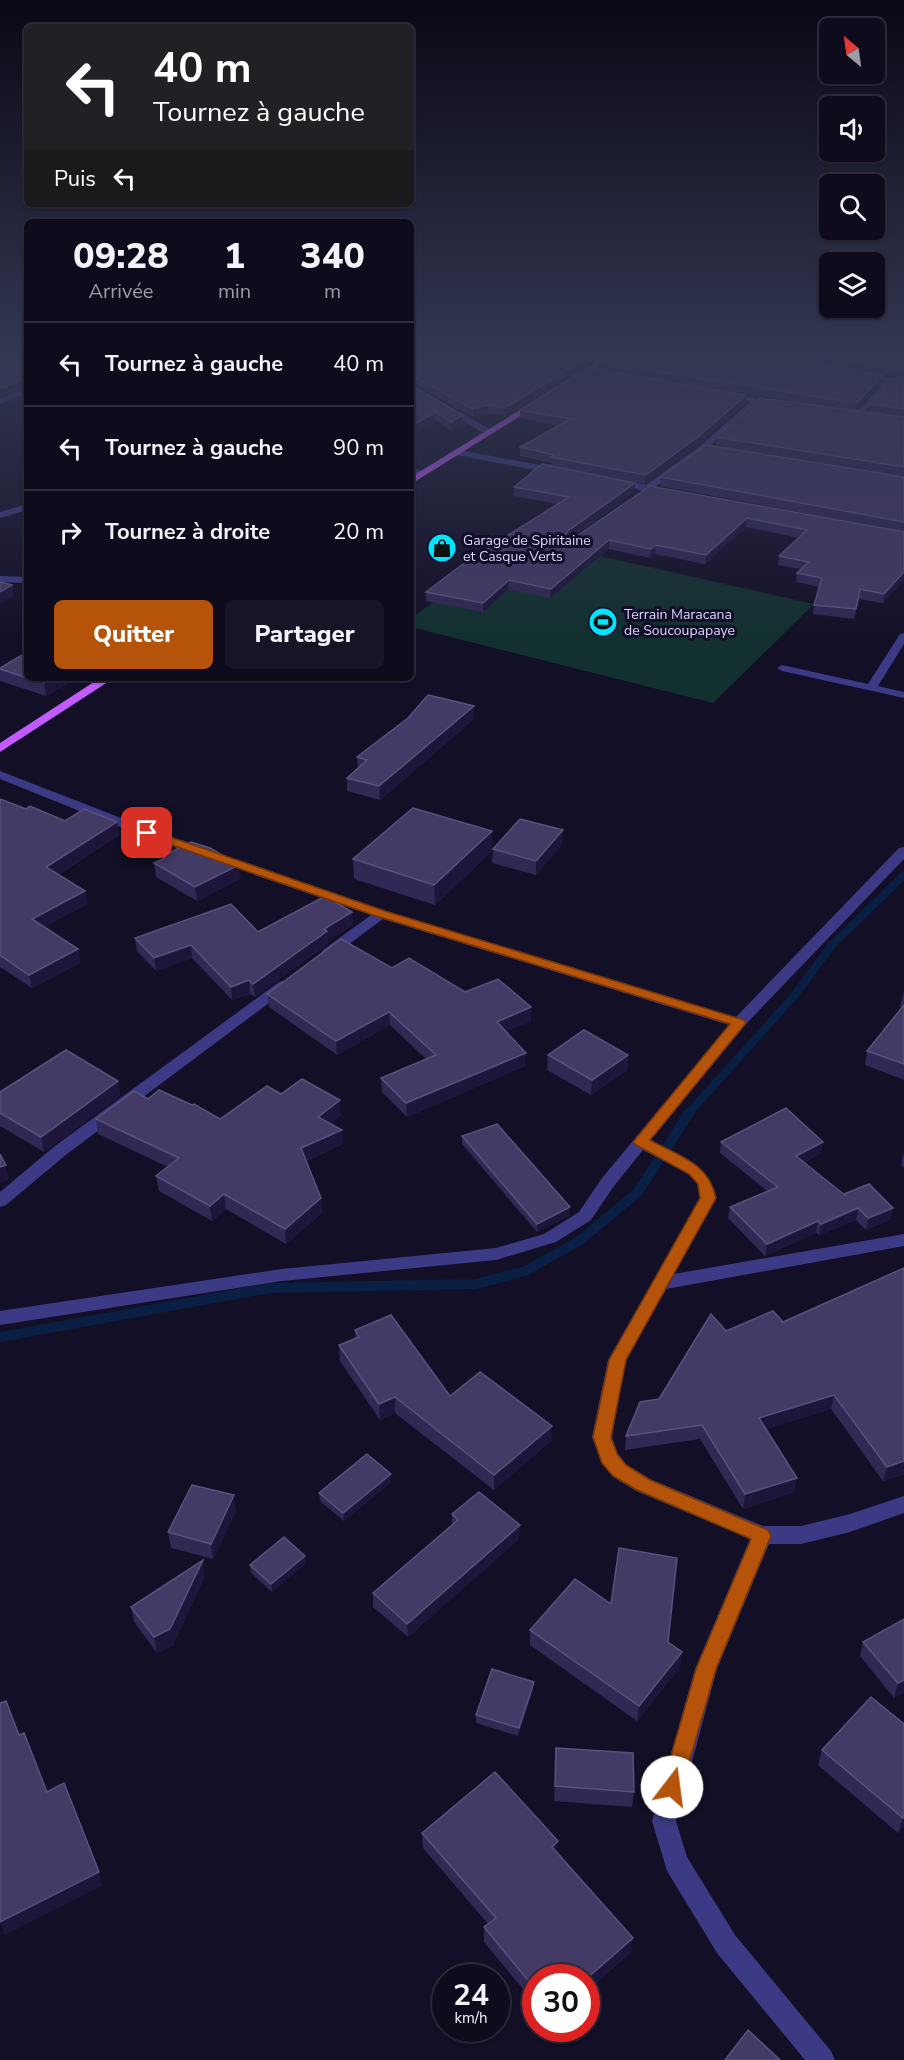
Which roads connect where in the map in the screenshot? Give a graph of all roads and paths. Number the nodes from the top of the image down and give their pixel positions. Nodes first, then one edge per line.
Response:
1 (463, 450) edge
2 (700, 450) edge
3 (459, 453) junction
4 (414, 472) edge
5 (422, 473) junction
6 (570, 474) edge
7 (414, 478) edge
8 (603, 480) edge
9 (647, 489) junction
10 (671, 493) edge
11 (638, 495) edge
12 (24, 508) edge
13 (0, 514) edge
14 (0, 579) edge
15 (24, 580) edge
16 (904, 636) edge
17 (782, 668) dead end
18 (103, 681) edge
19 (871, 688) junction
20 (904, 695) edge
21 (0, 748) edge
22 (0, 775) edge
23 (904, 851) edge
24 (381, 914) junction
25 (315, 962) edge
26 (296, 976) edge
27 (739, 1023) junction
28 (641, 1142) junction
29 (0, 1201) edge
30 (904, 1240) edge
31 (662, 1283) junction
32 (0, 1318) edge
33 (904, 1504) edge
34 (762, 1536) junction
35 (822, 2060) edge

1 - 3 main road
2 - 9 street
3 - 5 main road
3 - 6 street
4 - 5 street
5 - 7 main road
8 - 9 street
9 - 10 street
9 - 11 street
12 - 13 street
14 - 15 street
16 - 19 street
17 - 19 street
18 - 21 main road
19 - 20 street
22 - 24 street
23 - 27 street
24 - 25 street
24 - 27 street
26 - 29 street
27 - 28 street
28 - 31 street
28 - 32 street
30 - 31 street
31 - 34 street
33 - 34 street
34 - 35 street

